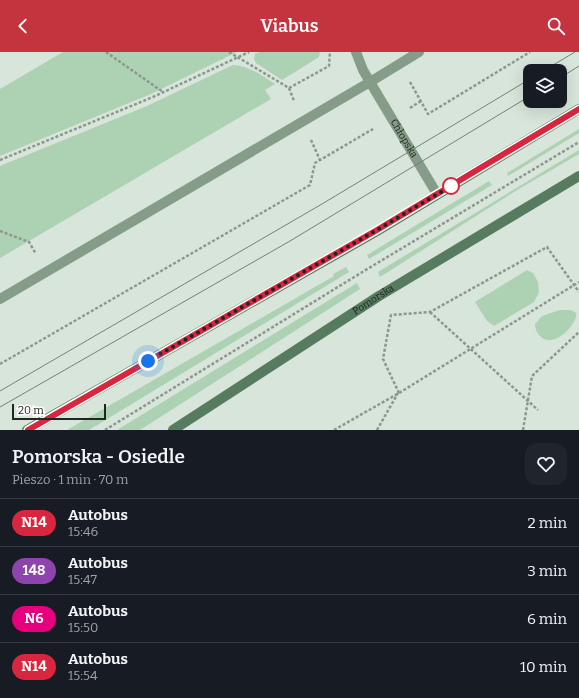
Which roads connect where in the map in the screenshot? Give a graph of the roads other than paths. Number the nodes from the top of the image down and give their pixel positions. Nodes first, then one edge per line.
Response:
1 (356, 52) edge
2 (419, 52) edge
3 (370, 82) junction
4 (579, 109) edge
5 (579, 176) edge
6 (437, 194) junction
7 (0, 299) edge
8 (28, 430) edge
9 (173, 430) edge

1 - 3 street, Chłopska
2 - 3 street
3 - 6 street, Chłopska
3 - 7 street
4 - 6 main road
5 - 9 main road, Pomorska
6 - 8 main road

